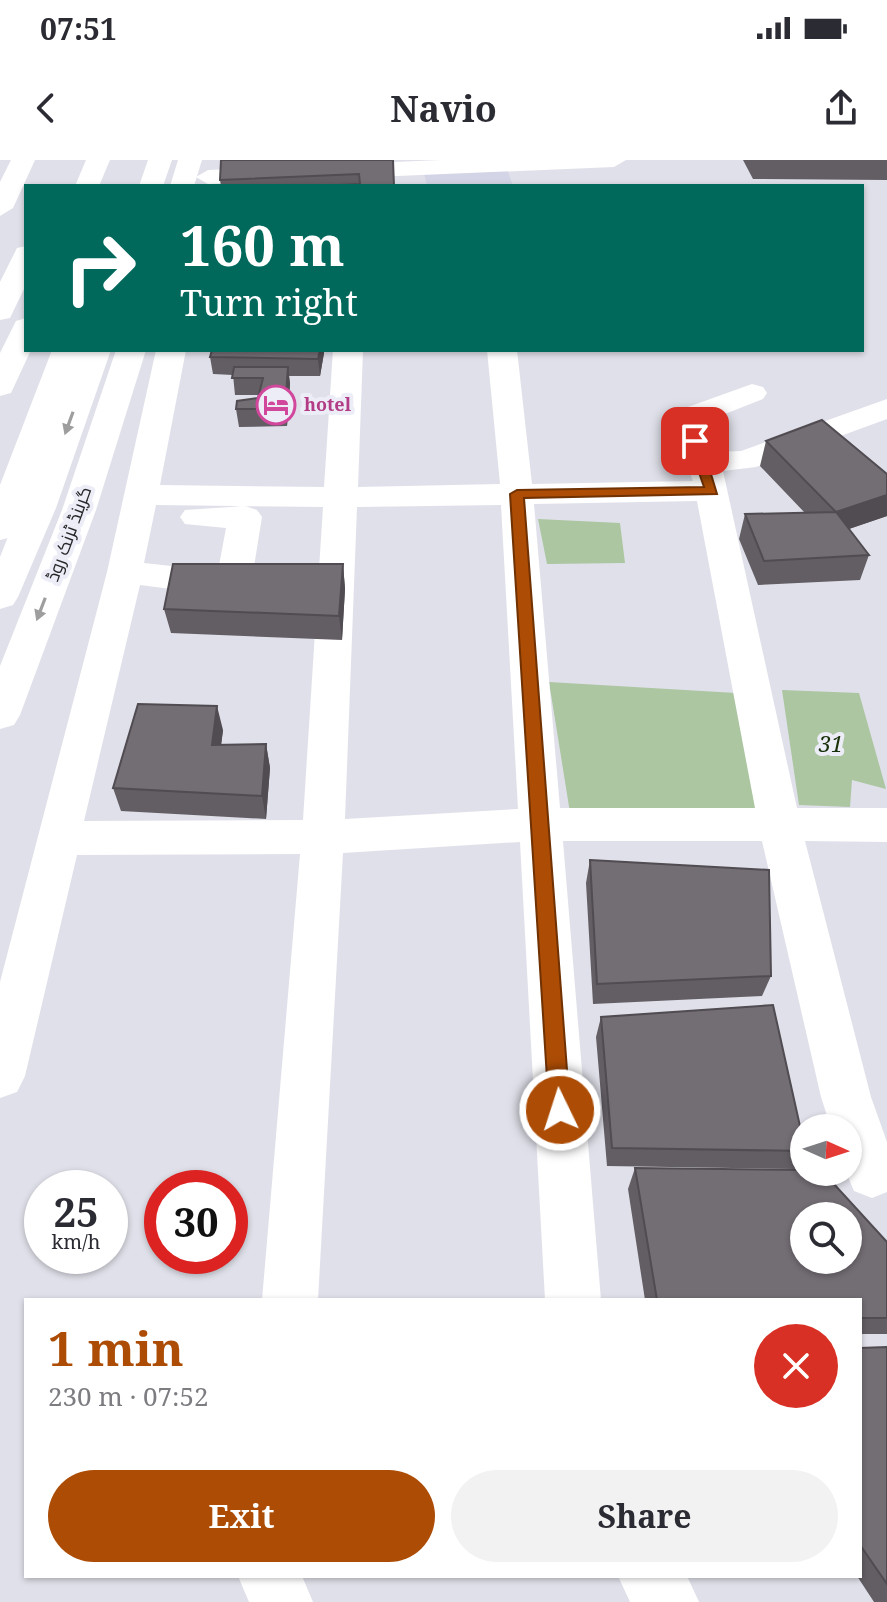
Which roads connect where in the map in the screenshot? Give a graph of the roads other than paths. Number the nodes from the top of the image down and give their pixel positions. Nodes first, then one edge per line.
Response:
1 (23, 160) edge
2 (98, 160) edge
3 (160, 160) edge
4 (190, 160) edge
5 (614, 160) edge
6 (209, 174) edge
7 (88, 184) edge
8 (152, 184) edge
9 (183, 184) edge
10 (4, 220) edge
11 (24, 258) edge
12 (0, 312) edge
13 (24, 332) edge
14 (66, 352) edge
15 (95, 352) edge
16 (130, 352) edge
17 (171, 352) edge
18 (348, 352) edge
19 (502, 352) edge
20 (0, 387) edge
21 (752, 393) dead end
22 (887, 408) edge
23 (103, 437) junction
24 (807, 437) junction
25 (154, 439) junction
26 (839, 465) edge
27 (708, 477) junction
28 (517, 494) junction
29 (341, 497) junction
30 (140, 505) junction
31 (0, 529) edge
32 (125, 572) junction
33 (0, 597) edge
34 (0, 715) edge
35 (539, 824) junction
36 (887, 825) edge
37 (780, 826) junction
38 (323, 837) junction
39 (60, 838) junction
40 (0, 1076) edge
41 (872, 1173) dead end
42 (290, 1298) edge
43 (573, 1298) edge
44 (271, 1578) edge
45 (651, 1578) edge
46 (281, 1602) edge
47 (667, 1602) edge

1 - 10 main road
2 - 7 main road
3 - 8 main road
4 - 9 main road
5 - 6 main road
11 - 12 main road
13 - 20 main road
14 - 31 main road
15 -> 33 main road
16 - 23 main road, گرینڈ ٹرنک روڈ
17 - 25 main road
18 - 29 main road
19 - 28 main road
21 - 27 main road
22 - 24 main road
23 - 25 main road
23 -> 34 main road, گرینڈ ٹرنک روڈ
24 - 26 main road
24 - 27 main road
25 - 30 main road
27 - 28 main road
27 - 37 main road
28 - 29 main road
28 - 35 main road
29 - 30 main road
29 - 38 main road
30 - 32 main road
30 - 32 main road
32 - 39 main road
35 - 37 main road
35 - 38 main road
35 - 43 main road
36 - 37 main road
37 - 41 main road
38 - 39 main road
38 - 42 main road
39 - 40 main road
44 - 46 main road
45 - 47 main road

